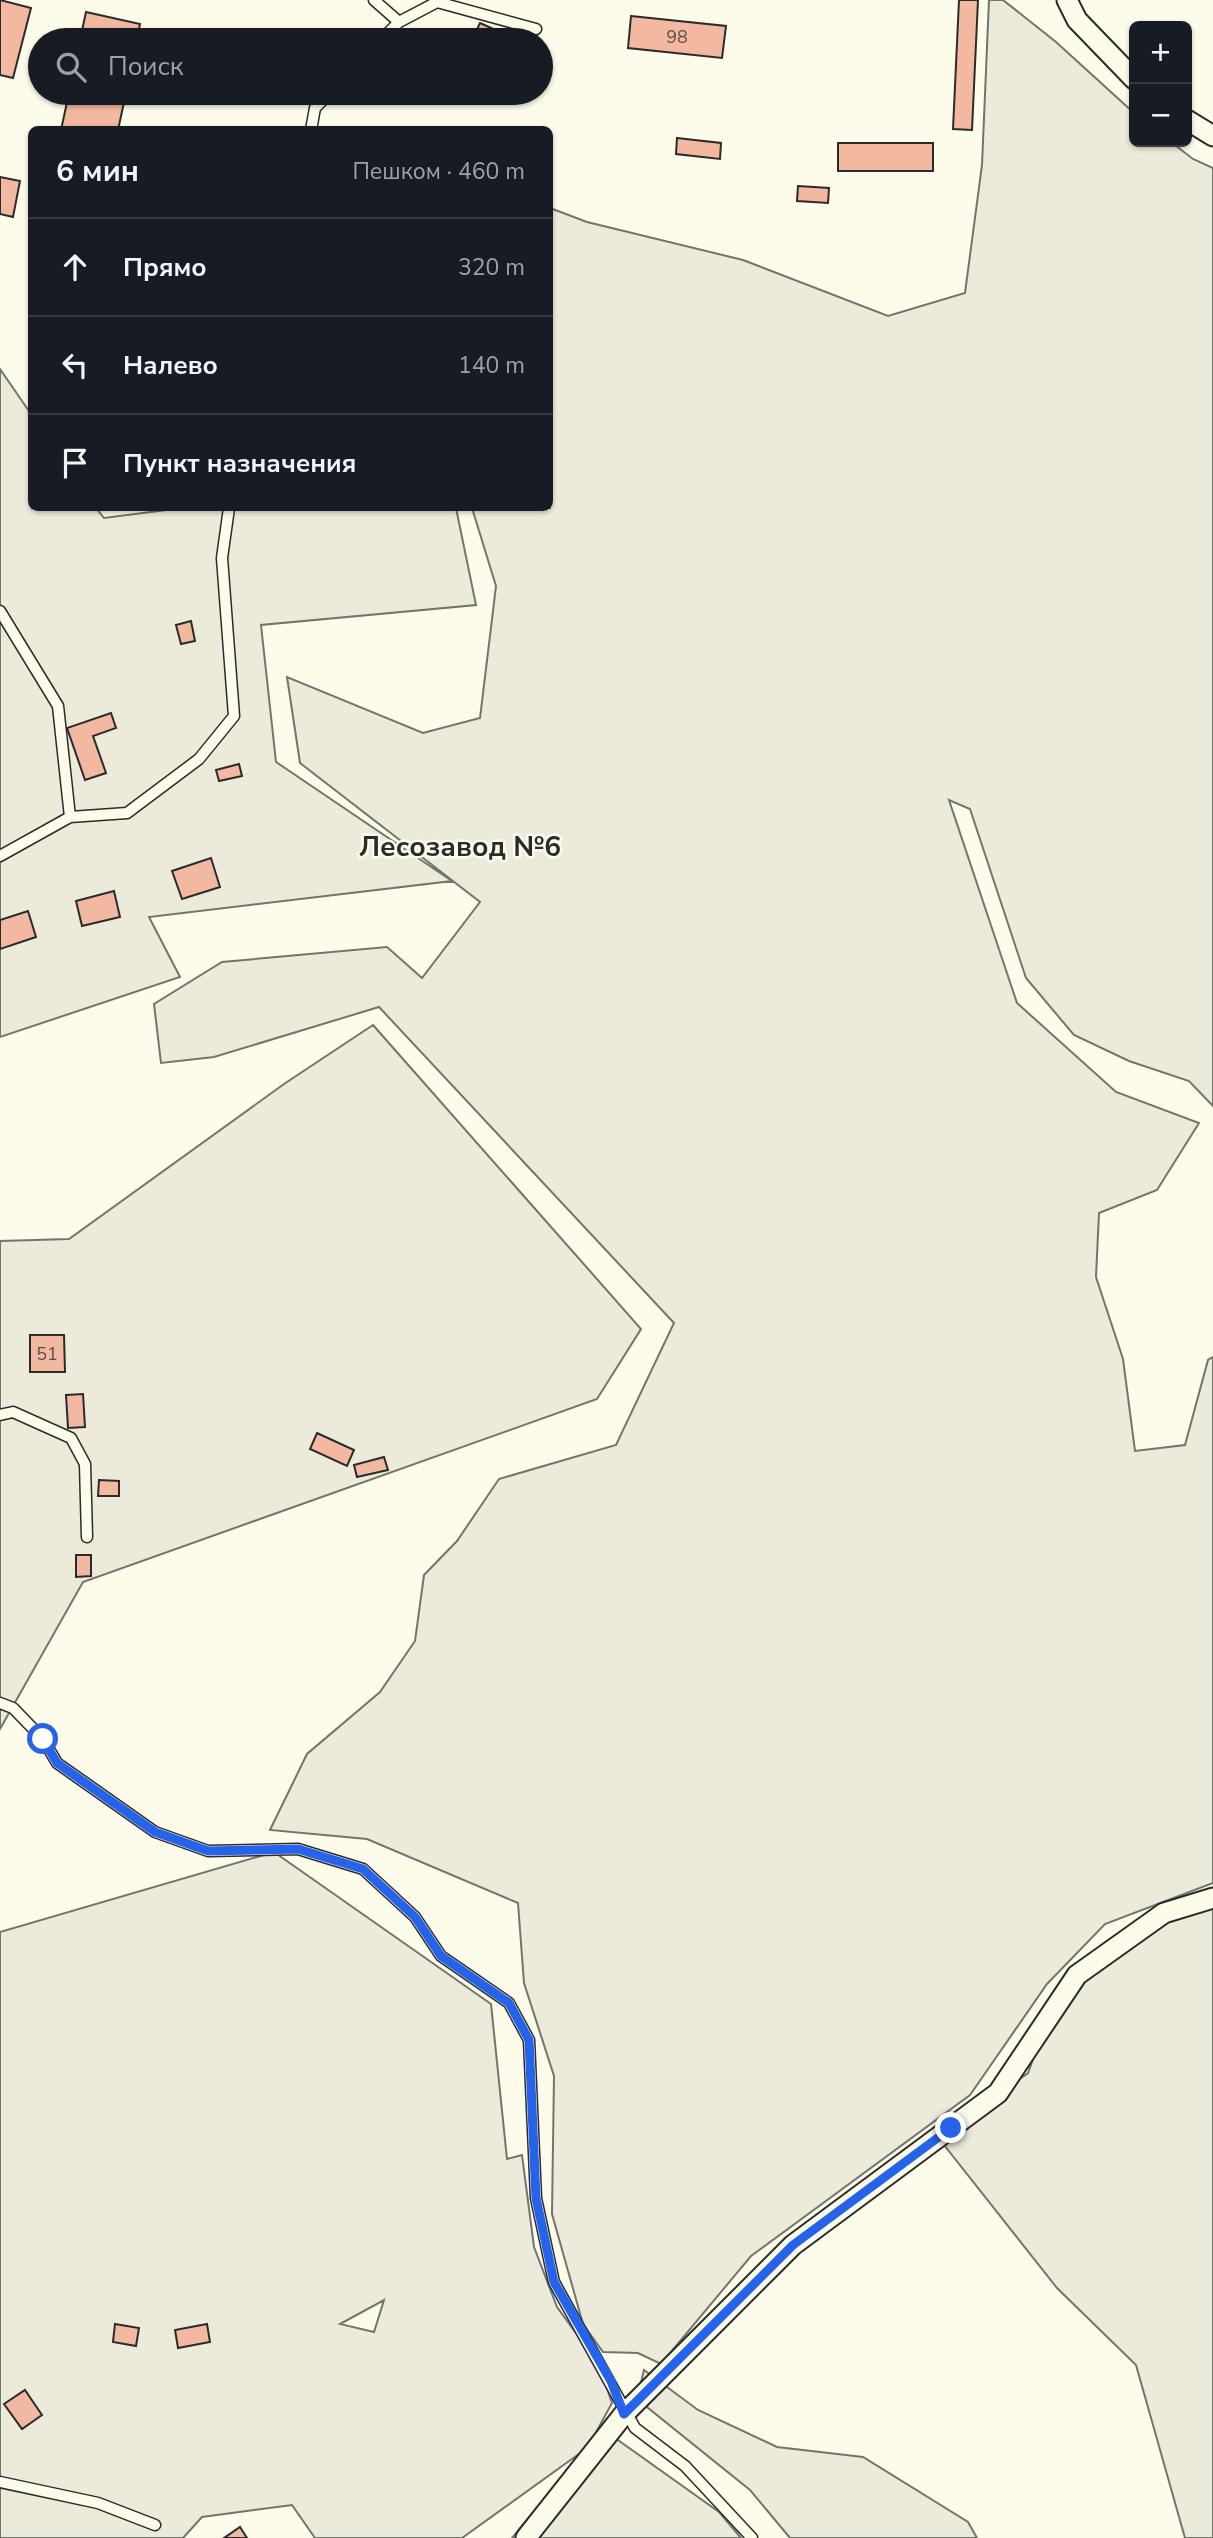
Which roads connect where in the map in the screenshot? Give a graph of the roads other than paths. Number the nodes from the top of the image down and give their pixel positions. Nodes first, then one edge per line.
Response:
1 (374, 0) edge
2 (1066, 0) edge
3 (399, 22) junction
4 (393, 28) edge
5 (532, 28) edge
6 (1129, 74) edge
7 (318, 105) edge
8 (1192, 123) edge
9 (312, 126) edge
10 (1213, 136) edge
11 (229, 511) edge
12 (0, 611) edge
13 (70, 817) junction
14 (0, 856) edge
15 (0, 1415) edge
16 (87, 1537) dead end
17 (0, 1703) edge
18 (1213, 1898) edge
19 (624, 2414) junction
20 (0, 2482) edge
21 (155, 2525) dead end
22 (526, 2538) edge
23 (752, 2538) edge

1 - 3 lane
2 - 6 street
3 - 4 lane
3 - 5 lane
7 - 9 lane
8 - 10 street
11 - 13 lane
12 - 13 lane
13 - 14 lane
15 - 16 lane
17 - 19 lane
18 - 19 street
19 - 22 street
19 - 23 lane
20 - 21 lane

